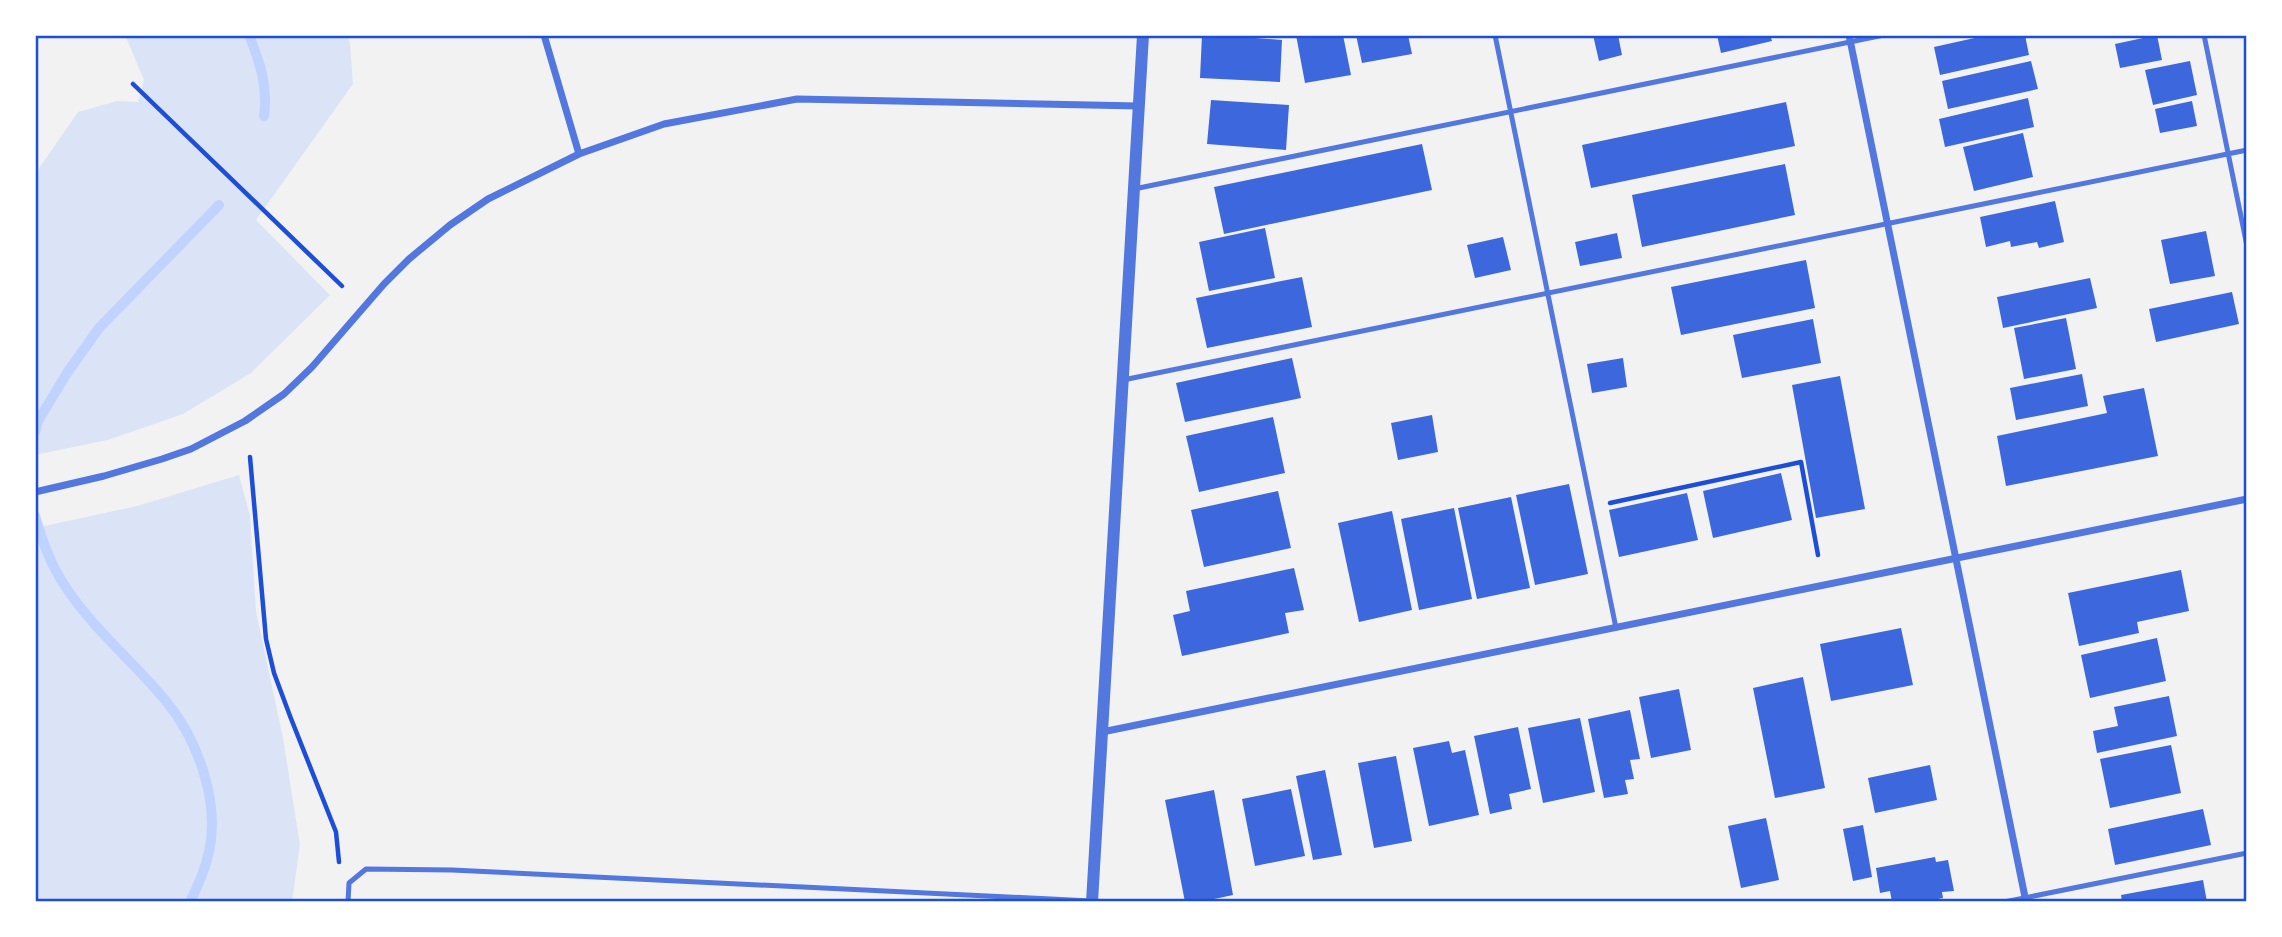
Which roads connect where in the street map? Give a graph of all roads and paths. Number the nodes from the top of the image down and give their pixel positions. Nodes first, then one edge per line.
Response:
1 (544, 35) edge
2 (1143, 35) edge
3 (1495, 35) edge
4 (1884, 35) edge
5 (2204, 35) edge
6 (1850, 38) edge
7 (133, 84) dead end
8 (1139, 106) junction
9 (1511, 112) junction
10 (2247, 150) edge
11 (579, 154) junction
12 (2228, 154) junction
13 (1134, 189) junction
14 (1887, 223) junction
15 (2247, 246) edge
16 (342, 286) dead end
17 (1548, 293) junction
18 (1123, 380) junction
19 (250, 457) dead end
20 (35, 492) edge
21 (2247, 499) edge
22 (1591, 507) junction
23 (1818, 555) dead end
24 (1956, 558) junction
25 (1616, 628) junction
26 (1102, 732) junction
27 (2247, 853) edge
28 (340, 873) dead end
29 (2025, 900) edge
30 (348, 902) edge
31 (1092, 902) edge
32 (2004, 902) edge

1 - 11 street
2 - 8 street
3 - 9 lane
4 - 6 lane
5 - 12 lane
6 - 9 lane
6 - 14 street
7 - 16 path
8 - 11 street
8 - 13 street
9 - 13 lane
9 - 17 lane
10 - 12 lane
11 - 20 street
12 - 14 lane
12 - 15 lane
13 - 18 street
14 - 17 lane
14 - 24 street
17 - 18 lane
17 - 22 lane
18 - 26 street
19 - 28 path
21 - 24 street
22 - 23 path
22 - 25 lane
24 - 25 street
24 - 29 street
25 - 26 street
26 - 31 street
27 - 29 lane
29 - 32 lane
30 - 31 lane

